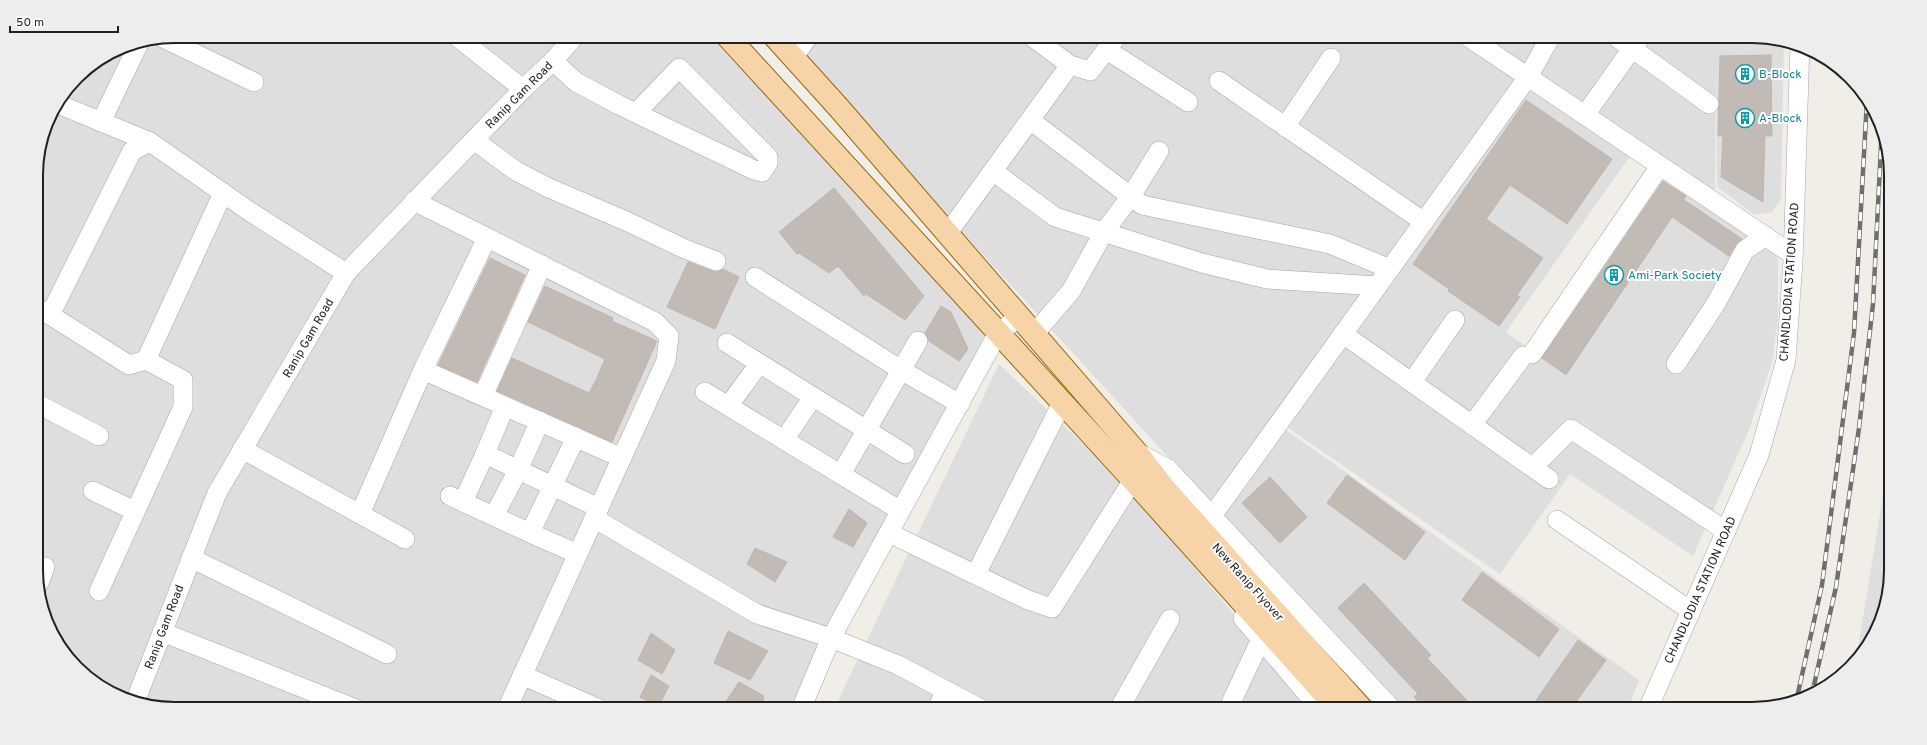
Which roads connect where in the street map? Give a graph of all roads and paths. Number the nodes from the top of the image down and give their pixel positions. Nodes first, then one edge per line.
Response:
1 (173, 43) edge
2 (465, 43) edge
3 (568, 43) edge
4 (733, 43) edge
5 (780, 43) edge
6 (804, 43) edge
7 (1040, 43) edge
8 (1112, 43) edge
9 (1477, 43) edge
10 (1547, 43) edge
11 (1635, 43) edge
12 (1637, 43) edge
13 (136, 49) edge
14 (1800, 52) edge
15 (793, 58) junction
16 (1332, 58) dead end
17 (553, 61) junction
18 (1070, 65) junction
19 (1528, 77) junction
20 (1219, 81) dead end
21 (254, 82) dead end
22 (523, 89) junction
23 (1188, 102) dead end
24 (1709, 104) dead end
25 (63, 106) edge
26 (636, 113) junction
27 (1585, 115) junction
28 (1030, 120) junction
29 (101, 122) junction
30 (1285, 127) junction
31 (474, 140) junction
32 (150, 142) junction
33 (1159, 152) dead end
34 (1660, 166) junction
35 (993, 171) junction
36 (223, 193) junction
37 (1132, 196) junction
38 (414, 202) junction
39 (1424, 222) junction
40 (1104, 232) junction
41 (947, 234) junction
42 (1766, 236) junction
43 (487, 238) junction
44 (1793, 255) junction
45 (716, 261) dead end
46 (542, 265) junction
47 (1390, 269) junction
48 (346, 273) junction
49 (755, 277) dead end
50 (1378, 286) junction
51 (44, 312) edge
52 (1019, 317) junction
53 (1455, 320) dead end
54 (998, 333) junction
55 (1034, 334) junction
56 (1343, 334) junction
57 (918, 341) dead end
58 (726, 343) dead end
59 (146, 360) junction
60 (759, 364) junction
61 (1676, 364) dead end
62 (423, 370) junction
63 (901, 370) junction
64 (1412, 382) junction
65 (705, 392) dead end
66 (484, 396) junction
67 (813, 397) junction
68 (1062, 403) junction
69 (960, 404) junction
70 (729, 405) junction
71 (505, 406) junction
72 (43, 407) edge
73 (540, 421) junction
74 (1472, 425) junction
75 (866, 431) junction
76 (99, 436) dead end
77 (576, 437) junction
78 (784, 440) junction
79 (242, 449) junction
80 (1137, 452) junction
81 (485, 454) junction
82 (905, 454) dead end
83 (622, 458) junction
84 (1533, 467) junction
85 (518, 470) junction
86 (841, 474) junction
87 (1549, 479) dead end
88 (1133, 480) junction
89 (554, 487) junction
90 (93, 491) dead end
91 (1158, 495) junction
92 (135, 511) junction
93 (901, 511) junction
94 (597, 513) junction
95 (360, 514) junction
96 (494, 516) junction
97 (1212, 516) junction
98 (1557, 520) dead end
99 (1726, 531) junction
100 (530, 533) junction
101 (889, 533) junction
102 (405, 539) dead end
103 (578, 554) junction
104 (192, 558) junction
105 (976, 574) junction
106 (99, 591) dead end
107 (1691, 611) junction
108 (1170, 619) dead end
109 (162, 632) junction
110 (831, 638) junction
111 (1261, 639) junction
112 (387, 654) dead end
113 (522, 674) junction
114 (946, 690) junction
115 (137, 696) edge
116 (338, 702) edge
117 (510, 702) edge
118 (584, 702) edge
119 (805, 702) edge
120 (940, 702) edge
121 (968, 702) edge
122 (1123, 702) edge
123 (1231, 702) edge
124 (1314, 702) edge
125 (1332, 702) edge
126 (1355, 702) edge
127 (1385, 702) edge
128 (1651, 702) edge

1 - 21 street
2 - 22 street
3 - 17 street, Ranip Gam Road
4 - 54 main road, New Ranip Flyover
5 - 15 main road, New Ranip Flyover
6 - 15 street
7 - 18 street
8 - 18 street
8 - 23 street
9 - 19 street
10 - 19 street
11 - 27 street
12 - 24 street
13 - 29 street
14 - 44 street, CHANDLODIA STATION ROAD
15 - 41 main road, New Ranip Flyover
16 - 30 street
17 - 22 street, Ranip Gam Road
17 - 26 street
18 - 28 street
19 - 27 street
19 - 39 street
20 - 30 street
22 - 31 street, Ranip Gam Road
25 - 29 street
26 - 26 street
27 - 34 street
28 - 35 street
28 - 37 street
29 - 32 street
30 - 39 street
31 - 38 street, Ranip Gam Road
31 - 45 street
32 - 36 street
32 - 51 street
33 - 37 street
34 - 42 street
34 - 74 street
35 - 40 street
35 - 41 street
36 - 48 street
36 - 59 street
37 - 40 street
37 - 47 street
38 - 43 street
38 - 48 street, Ranip Gam Road
39 - 47 street
40 - 50 street
40 - 55 street
41 - 52 main road, New Ranip Flyover
42 - 44 street
42 - 61 street
43 - 46 street
43 - 62 street
44 - 99 street, CHANDLODIA STATION ROAD
46 - 66 street
46 - 83 street
47 - 50 street
48 - 79 street, Ranip Gam Road
49 - 63 street
50 - 56 street
51 - 59 street
52 - 54 street
52 - 55 main road, New Ranip Flyover
53 - 64 street
54 - 68 main road, New Ranip Flyover
54 - 69 street
55 - 80 main road, New Ranip Flyover
56 - 64 street
56 - 97 street
57 - 63 street
58 - 60 street
59 - 92 street
60 - 67 street
60 - 70 street
62 - 66 street
62 - 95 street
63 - 69 street
63 - 75 street
64 - 74 street
65 - 70 street
66 - 71 street
67 - 75 street
67 - 78 street
68 - 88 main road, New Ranip Flyover
68 - 105 street
69 - 93 street
70 - 78 street
71 - 73 street
71 - 81 street
72 - 76 street
73 - 77 street
73 - 85 street
74 - 84 street
75 - 82 street
75 - 86 street
77 - 83 street
77 - 89 street
78 - 86 street
79 - 95 street
79 - 104 street, Ranip Gam Road
80 - 91 main road, New Ranip Flyover
80 - 97 street
81 - 85 street
81 - 96 street
83 - 94 street
84 - 87 street
84 - 99 street
85 - 89 street
85 - 96 street
86 - 93 street
88 - 91 main road, New Ranip Flyover
88 - 105 street
88 - 111 street
89 - 94 street
89 - 100 street
90 - 92 street
91 - 125 main road, New Ranip Flyover
91 - 126 main road, New Ranip Flyover
92 - 106 street
93 - 101 street
94 - 103 street
94 - 110 street
95 - 102 street
96 - 100 street
97 - 127 street
98 - 107 street
99 - 107 street, CHANDLODIA STATION ROAD
100 - 103 street
101 - 105 street
101 - 110 street
103 - 113 street
104 - 109 street, Ranip Gam Road
104 - 112 street
107 - 128 street, CHANDLODIA STATION ROAD
108 - 122 street
109 - 115 street, Ranip Gam Road
109 - 116 street
110 - 114 street
110 - 119 street
111 - 123 street
111 - 124 street
113 - 117 street
113 - 118 street
114 - 120 street
114 - 121 street

